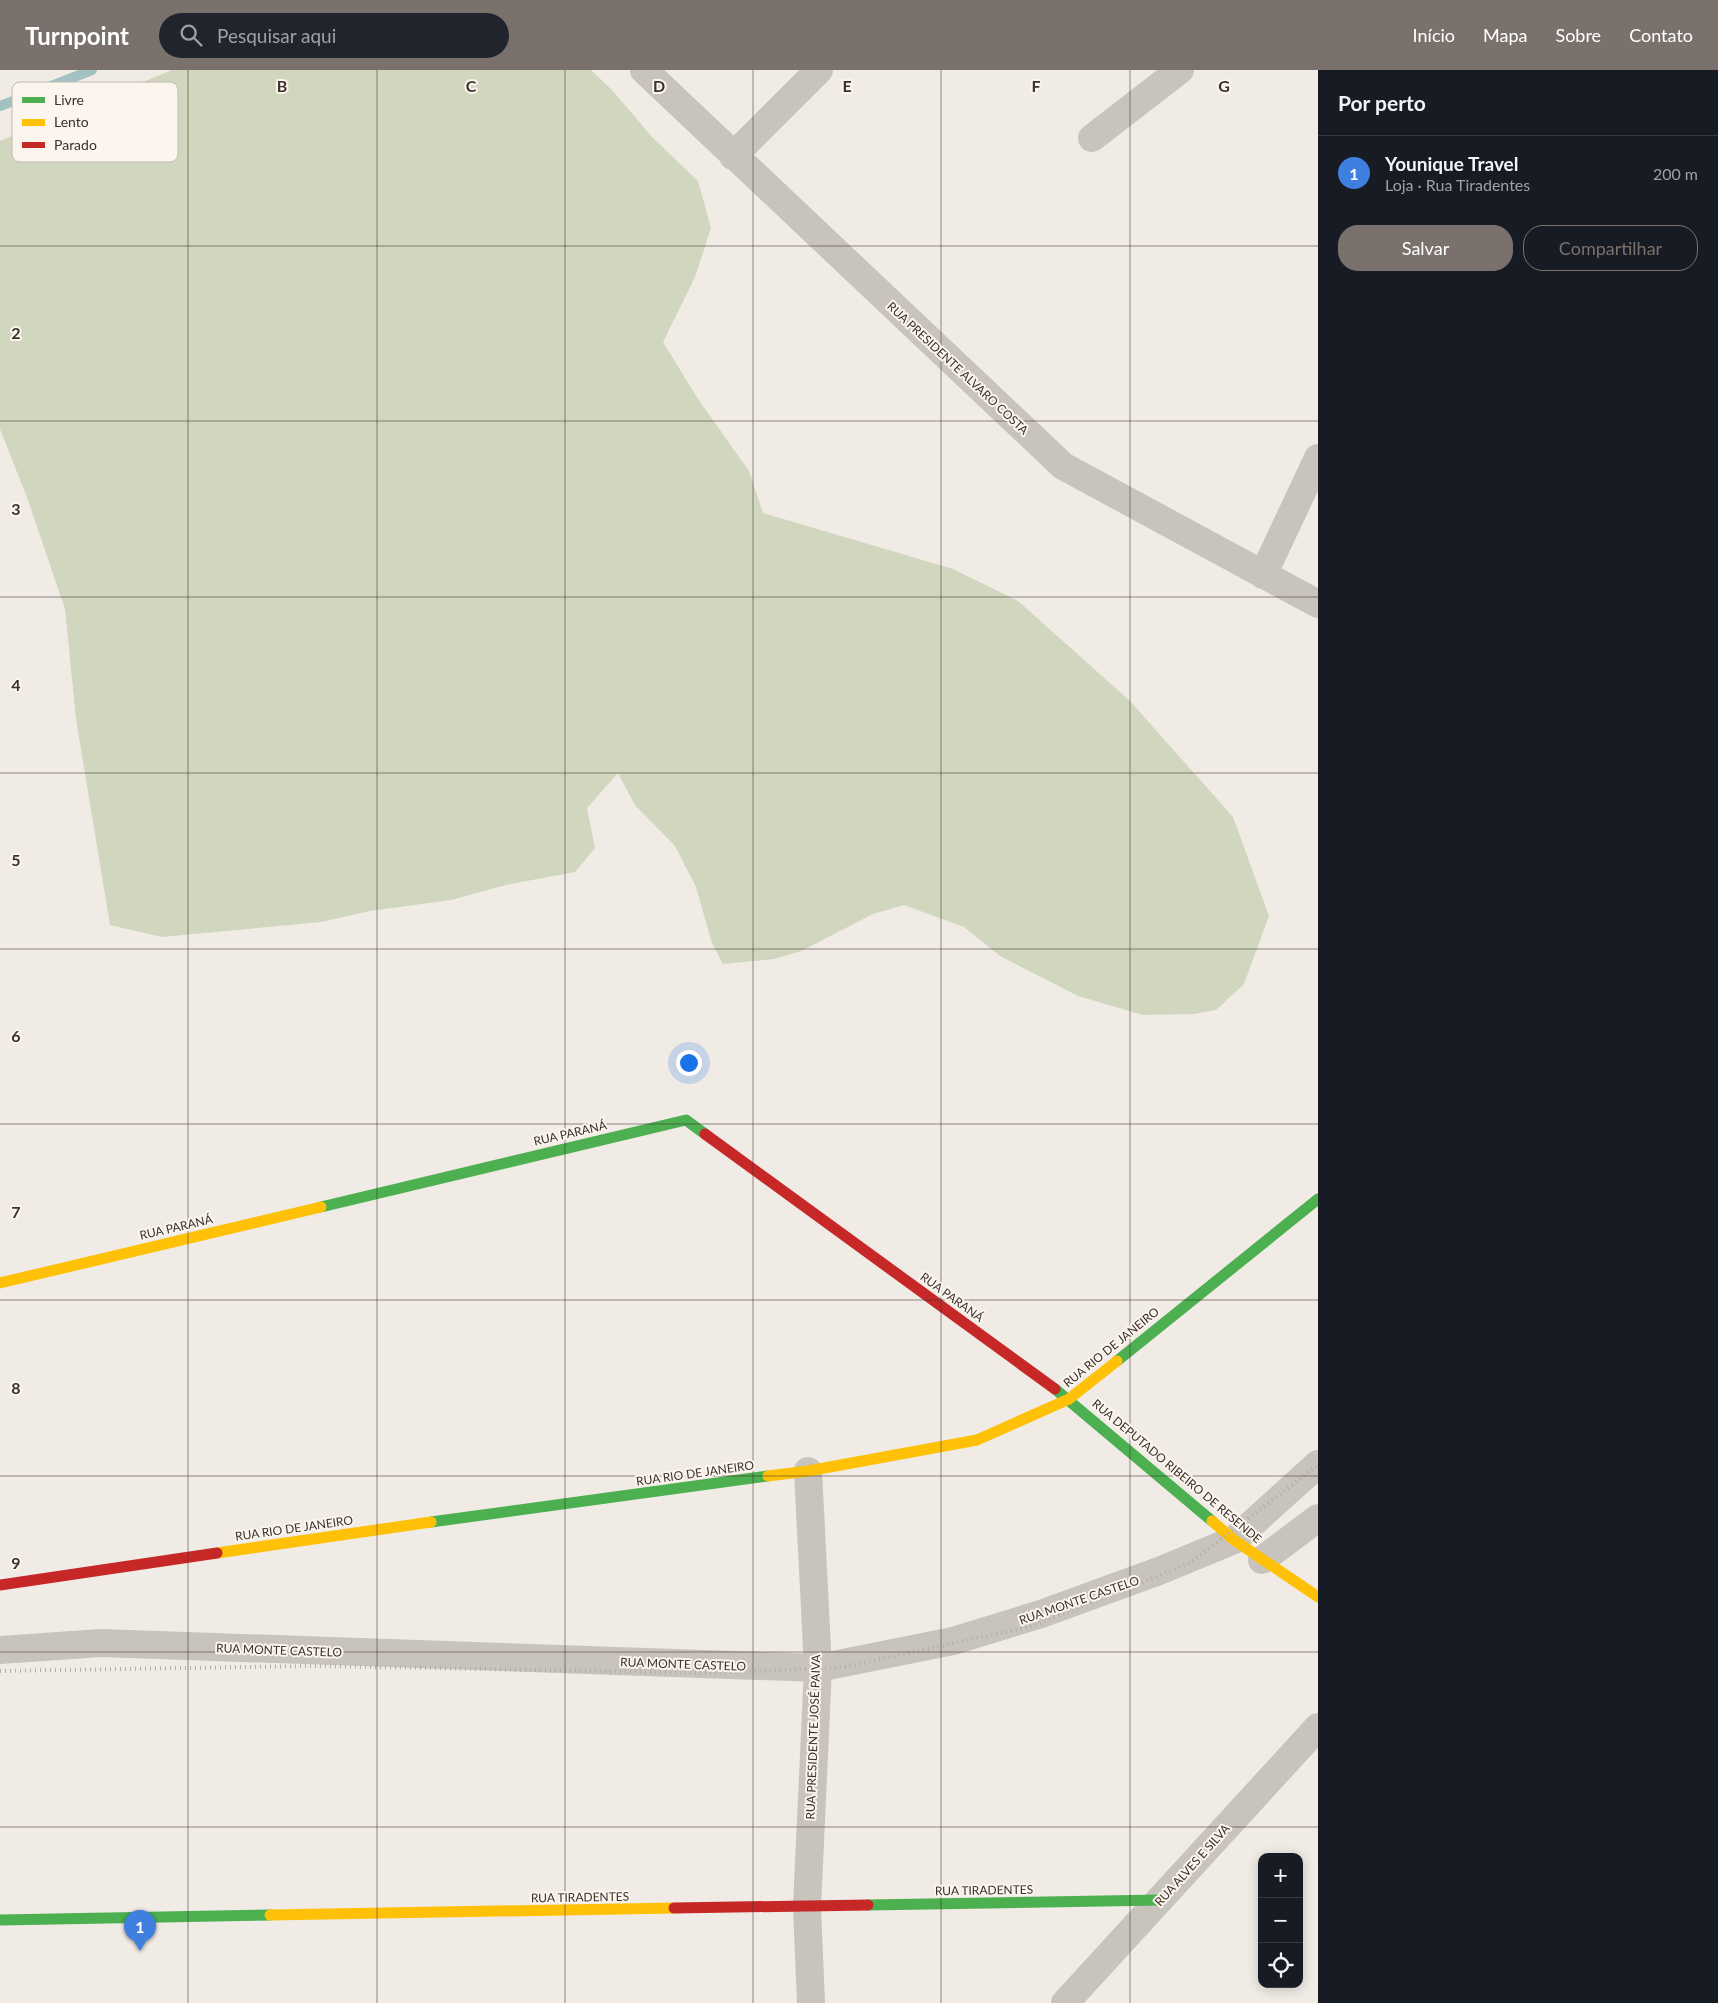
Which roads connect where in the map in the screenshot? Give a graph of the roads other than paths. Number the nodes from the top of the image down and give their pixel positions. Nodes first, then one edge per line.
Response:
1 (644, 70) edge
2 (819, 70) edge
3 (1180, 70) edge
4 (1092, 138) dead end
5 (733, 156) junction
6 (1318, 458) edge
7 (1263, 575) junction
8 (1318, 604) edge
9 (1318, 1199) edge
10 (0, 1283) edge
11 (1069, 1399) junction
12 (1318, 1464) edge
13 (808, 1472) junction
14 (1318, 1518) edge
15 (1234, 1540) junction
16 (1262, 1560) junction
17 (0, 1585) edge
18 (1318, 1597) edge
19 (0, 1650) edge
20 (818, 1668) junction
21 (1318, 1726) edge
22 (1160, 1900) junction
23 (807, 1907) junction
24 (0, 1920) edge
25 (811, 2003) edge
26 (1065, 2003) edge

1 - 5 street, RUA PRESIDENTE ALVARO COSTA
2 - 5 street
3 - 4 street
5 - 7 street, RUA PRESIDENTE ALVARO COSTA
6 - 7 street
7 - 8 street, RUA PRESIDENTE ALVARO COSTA
9 - 11 street, RUA RIO DE JANEIRO
10 - 11 street, RUA PARANÁ
11 - 13 street, RUA RIO DE JANEIRO
11 - 15 street, RUA DEPUTADO RIBEIRO DE RESENDE
12 - 15 street, RUA MONTE CASTELO
13 - 17 street, RUA RIO DE JANEIRO
13 - 20 street, RUA PRESIDENTE JOSÉ PAIVA
14 - 16 street
15 - 16 street, RUA DEPUTADO RIBEIRO DE RESENDE
15 - 20 street, RUA MONTE CASTELO
16 - 18 street, RUA DEPUTADO RIBEIRO DE RESENDE
19 - 20 street, RUA MONTE CASTELO
20 - 23 street, RUA PRESIDENTE JOSÉ PAIVA
21 - 22 street, RUA ALVES E SILVA
22 - 23 street, RUA TIRADENTES
22 - 26 street, RUA ALVES E SILVA
23 - 24 street, RUA TIRADENTES
23 - 25 street, RUA PRESIDENTE JOSÉ PAIVA

